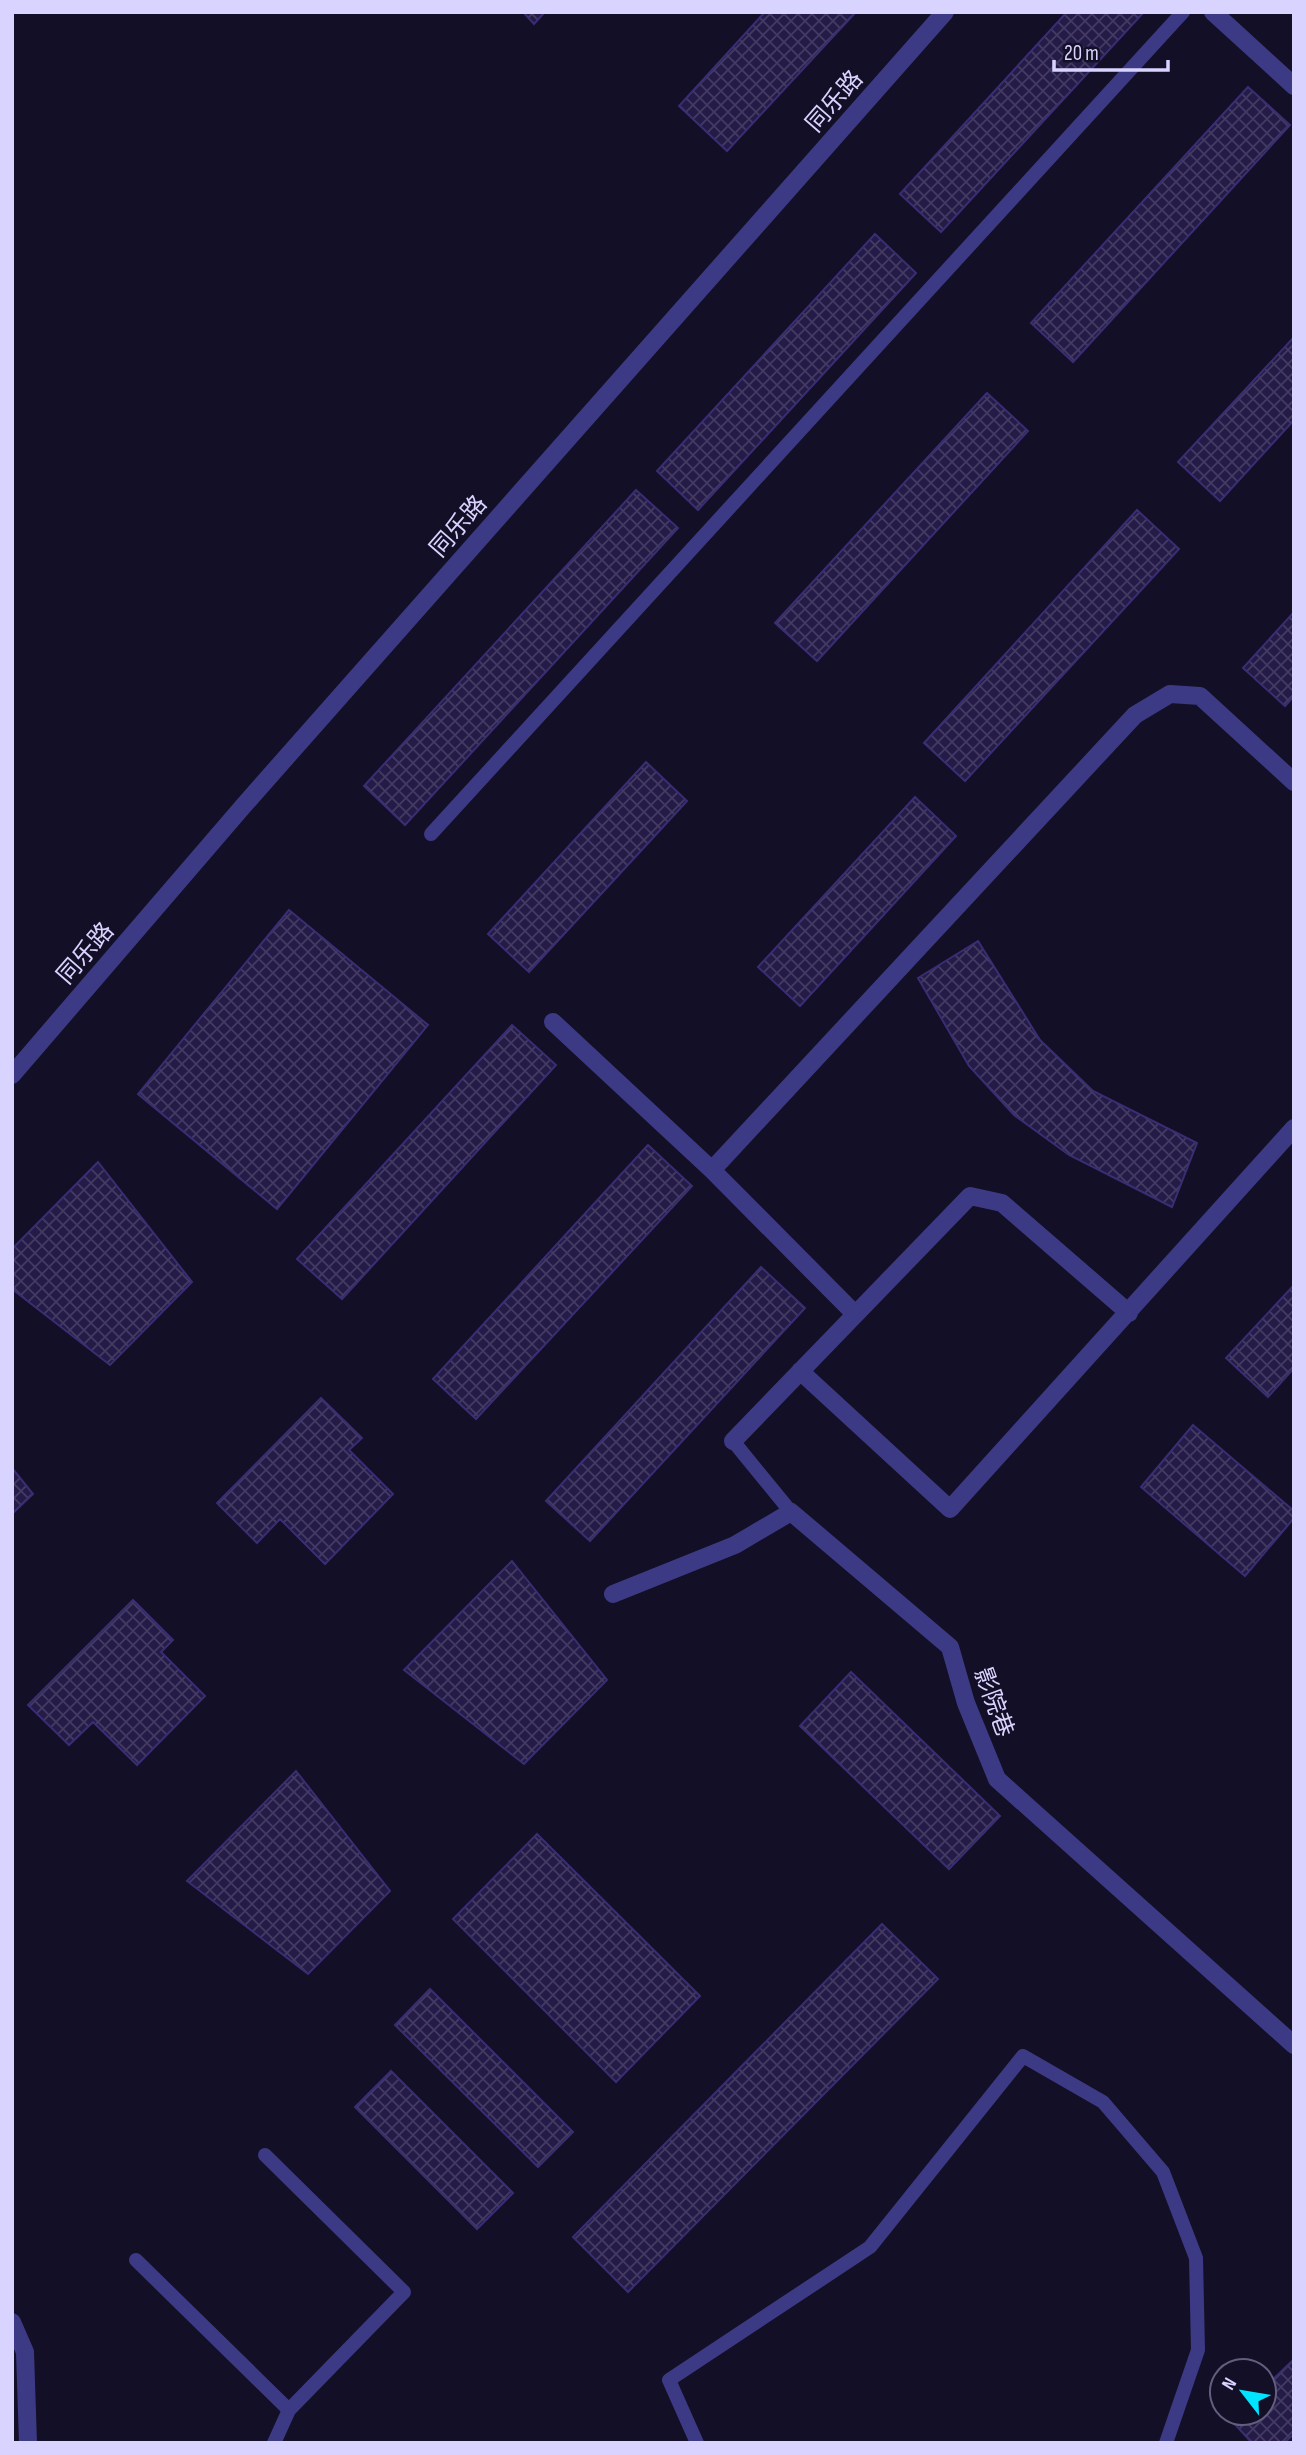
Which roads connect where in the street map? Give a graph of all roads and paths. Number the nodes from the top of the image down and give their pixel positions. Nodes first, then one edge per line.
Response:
1 (945, 12) edge
2 (1183, 12) edge
3 (1213, 12) edge
4 (1294, 86) edge
5 (1294, 782) edge
6 (430, 834) dead end
7 (553, 1022) dead end
8 (12, 1075) edge
9 (1294, 1128) edge
10 (712, 1170) junction
11 (1129, 1313) junction
12 (855, 1314) junction
13 (800, 1371) junction
14 (733, 1441) joint
15 (791, 1512) junction
16 (613, 1594) dead end
17 (1294, 2045) edge
18 (265, 2155) dead end
19 (136, 2260) dead end
20 (12, 2322) edge
21 (289, 2410) junction
22 (28, 2443) edge
23 (275, 2443) edge
24 (697, 2443) edge
25 (1166, 2443) edge

1 - 8 street, 同乐路
2 - 6 lane
3 - 4 street
5 - 10 street
7 - 10 street
9 - 11 street
10 - 12 street
11 - 12 street
11 - 13 street
12 - 13 street
13 - 14 street
14 - 15 lane
15 - 16 street
15 - 17 street, 影院巷
18 - 21 lane
19 - 21 lane
20 - 22 street
21 - 23 lane
24 - 25 lane

